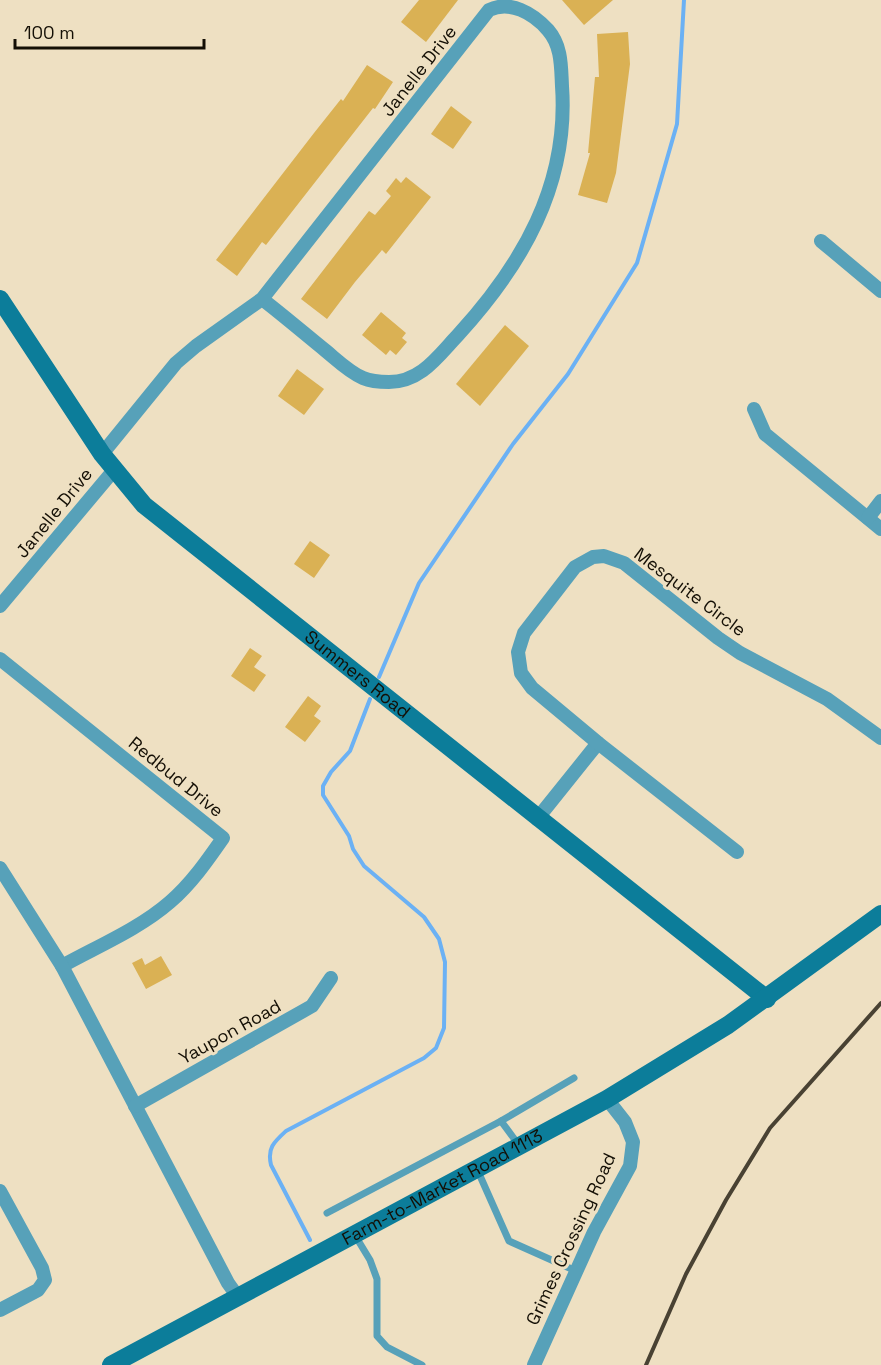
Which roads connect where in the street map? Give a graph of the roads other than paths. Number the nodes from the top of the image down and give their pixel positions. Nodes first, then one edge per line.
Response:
1 (821, 241) dead end
2 (881, 291) edge
3 (0, 298) edge
4 (262, 299) junction
5 (754, 409) dead end
6 (102, 454) junction
7 (114, 470) junction
8 (881, 501) edge
9 (868, 518) junction
10 (881, 529) edge
11 (0, 606) edge
12 (0, 659) edge
13 (881, 738) edge
14 (598, 743) junction
15 (537, 819) junction
16 (737, 852) dead end
17 (0, 868) edge
18 (881, 914) edge
19 (62, 966) junction
20 (331, 978) dead end
21 (767, 999) junction
22 (574, 1078) dead end
23 (607, 1099) junction
24 (135, 1106) junction
25 (501, 1121) junction
26 (519, 1146) junction
27 (477, 1169) junction
28 (0, 1191) edge
29 (327, 1213) dead end
30 (354, 1234) junction
31 (576, 1270) junction
32 (238, 1297) junction
33 (0, 1310) edge
34 (111, 1365) edge
35 (422, 1365) edge
36 (534, 1365) edge

1 - 2 street
3 - 6 street, Summers Road
4 - 4 street, Janelle Drive
4 - 6 street, Janelle Drive
5 - 9 street
6 - 7 street, Summers Road
7 - 11 street, Janelle Drive
7 - 15 street, Summers Road
8 - 9 street
9 - 10 street
12 - 19 street, Redbud Drive
13 - 14 street, Mesquite Circle
14 - 15 street
14 - 16 street, Mesquite Circle
15 - 21 street, Summers Road
17 - 19 street
18 - 21 street, Farm-to-Market Road 1113
19 - 24 street
20 - 24 street, Yaupon Road
21 - 23 street, Farm-to-Market Road 1113
22 - 25 lane
23 - 26 street, Farm-to-Market Road 1113
23 - 31 street, Grimes Crossing Road
24 - 32 street
25 - 26 lane
25 - 29 lane
26 - 27 street, Farm-to-Market Road 1113
27 - 30 street, Farm-to-Market Road 1113
27 - 31 lane
28 - 33 street
30 - 32 street, Farm-to-Market Road 1113
30 - 35 lane
31 - 36 street, Grimes Crossing Road
32 - 34 street, Farm-to-Market Road 1113

